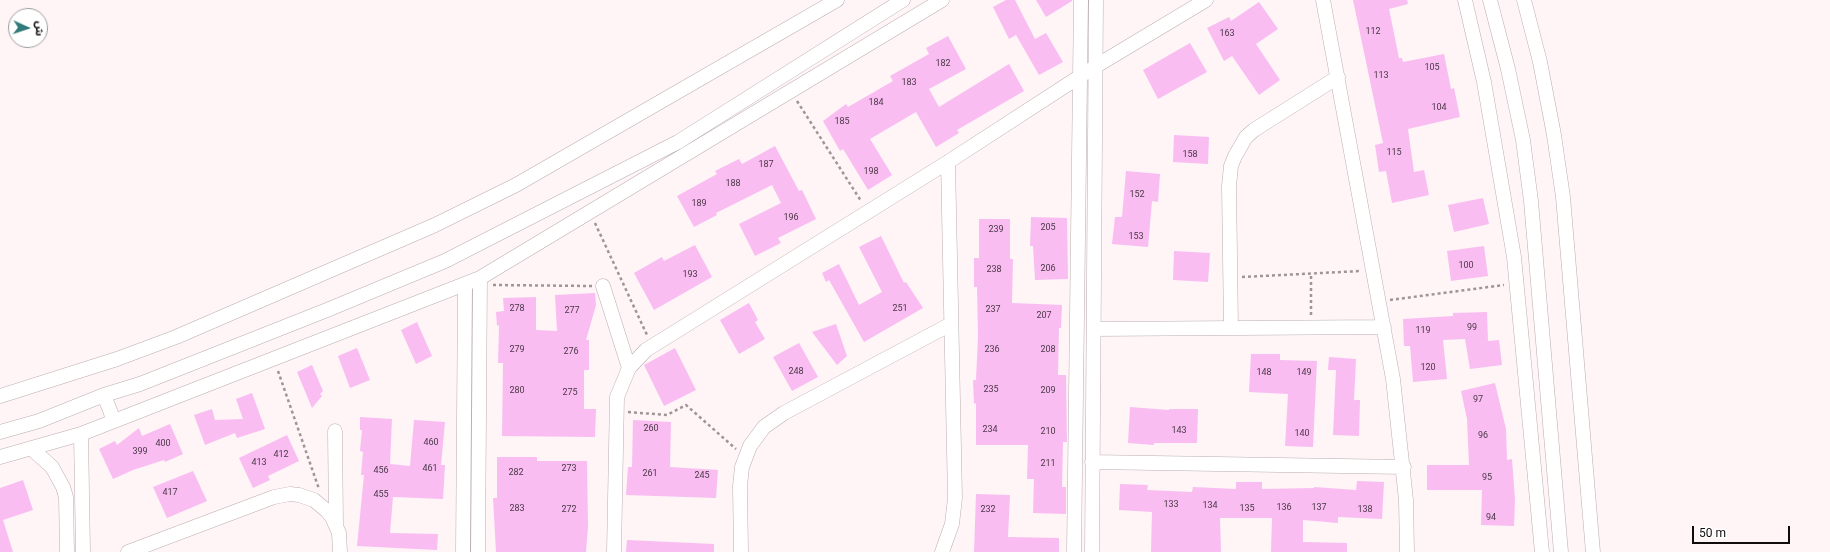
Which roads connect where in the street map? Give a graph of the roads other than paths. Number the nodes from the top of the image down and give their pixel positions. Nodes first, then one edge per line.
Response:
1 (837, 0) edge
2 (903, 0) edge
3 (942, 0) edge
4 (1081, 0) edge
5 (1096, 0) edge
6 (1206, 0) edge
7 (1323, 0) edge
8 (1465, 0) edge
9 (1490, 0) edge
10 (1524, 0) edge
11 (1096, 66) junction
12 (1081, 76) junction
13 (1338, 76) junction
14 (678, 142) junction
15 (687, 155) junction
16 (948, 162) junction
17 (1077, 221) junction
18 (1094, 222) junction
19 (480, 282) junction
20 (465, 285) junction
21 (603, 286) road end
22 (951, 324) junction
23 (1384, 327) junction
24 (1231, 328) junction
25 (1094, 329) junction
26 (629, 368) junction
27 (104, 395) junction
28 (0, 396) edge
29 (114, 421) junction
30 (336, 431) dead end
31 (0, 432) edge
32 (81, 434) junction
33 (32, 449) junction
34 (0, 457) edge
35 (1092, 462) junction
36 (1404, 467) junction
37 (336, 525) junction
38 (67, 552) edge
39 (83, 552) edge
40 (128, 552) edge
41 (340, 552) edge
42 (463, 552) edge
43 (478, 552) edge
44 (614, 552) edge
45 (740, 552) edge
46 (942, 552) edge
47 (1074, 552) edge
48 (1092, 552) edge
49 (1407, 552) edge
50 (1542, 552) edge
51 (1561, 552) edge
52 (1593, 552) edge

1 - 28 street
2 - 14 street
3 - 15 street
4 - 12 street
5 - 11 street
6 - 11 street
7 - 13 street
8 - 50 street
9 - 51 street
10 - 52 street
11 - 12 street
11 - 18 street
12 - 16 street
12 - 17 street
13 - 23 street
13 - 24 street
14 - 15 street
14 - 27 street
15 - 19 street
16 - 22 street
16 - 26 street
17 - 18 street
17 - 47 street
18 - 25 street
19 - 20 street
19 - 43 street
20 - 29 street
20 - 42 street
21 - 26 street
22 - 45 street
22 - 46 street
23 - 24 street
23 - 36 street
24 - 25 street
25 - 35 street
26 - 44 street
27 - 29 street
27 - 31 street
29 - 32 street
30 - 37 street
32 - 33 street
32 - 39 street
33 - 34 street
33 - 38 street
35 - 36 street
35 - 48 street
36 - 49 street
37 - 40 street
37 - 41 street

